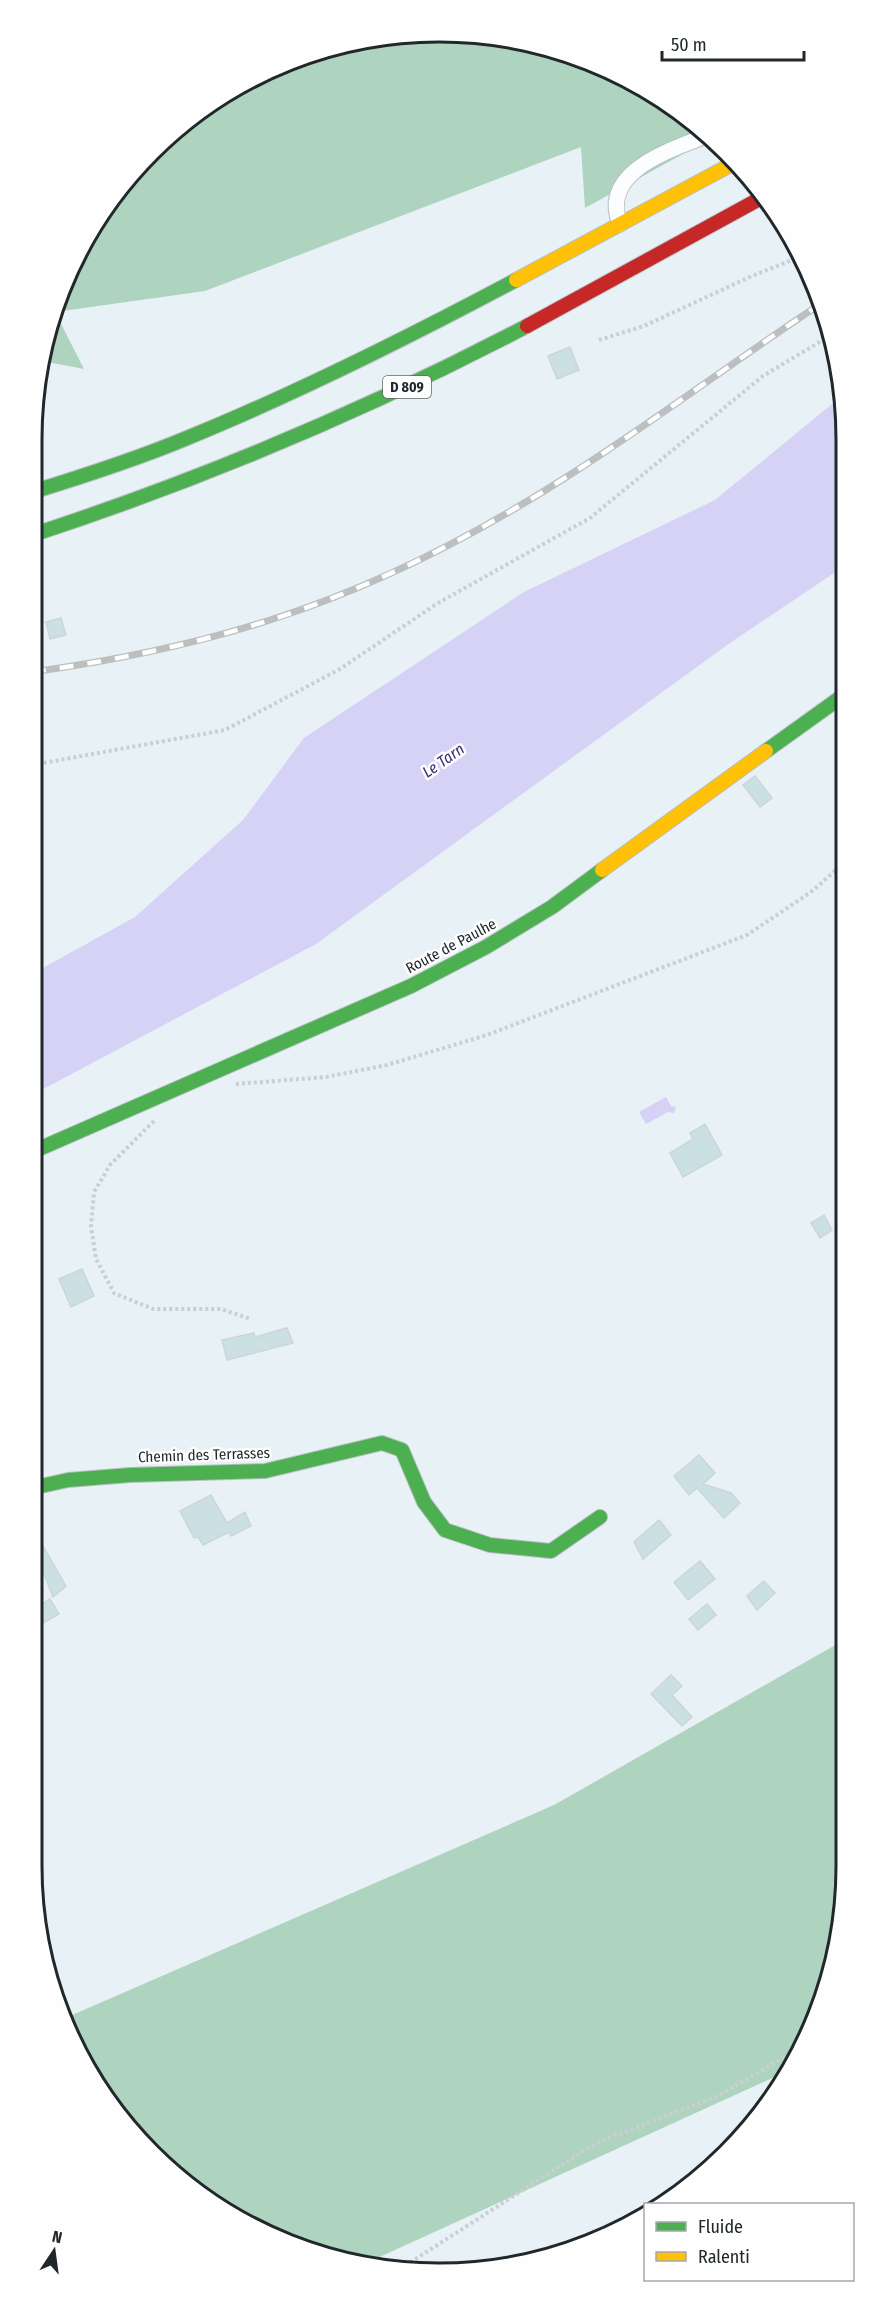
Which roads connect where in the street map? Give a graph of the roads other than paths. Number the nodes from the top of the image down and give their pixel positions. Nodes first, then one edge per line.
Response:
1 (699, 139) edge
2 (728, 166) edge
3 (757, 201) edge
4 (620, 224) junction
5 (42, 489) edge
6 (42, 532) edge
7 (836, 701) edge
8 (42, 1148) edge
9 (42, 1486) edge
10 (600, 1517) dead end

1 - 4 street
2 - 4 main road
3 - 6 main road, D 809
4 - 5 main road
7 - 8 main road, Route de Paulhe
9 - 10 main road, Chemin des Terrasses

